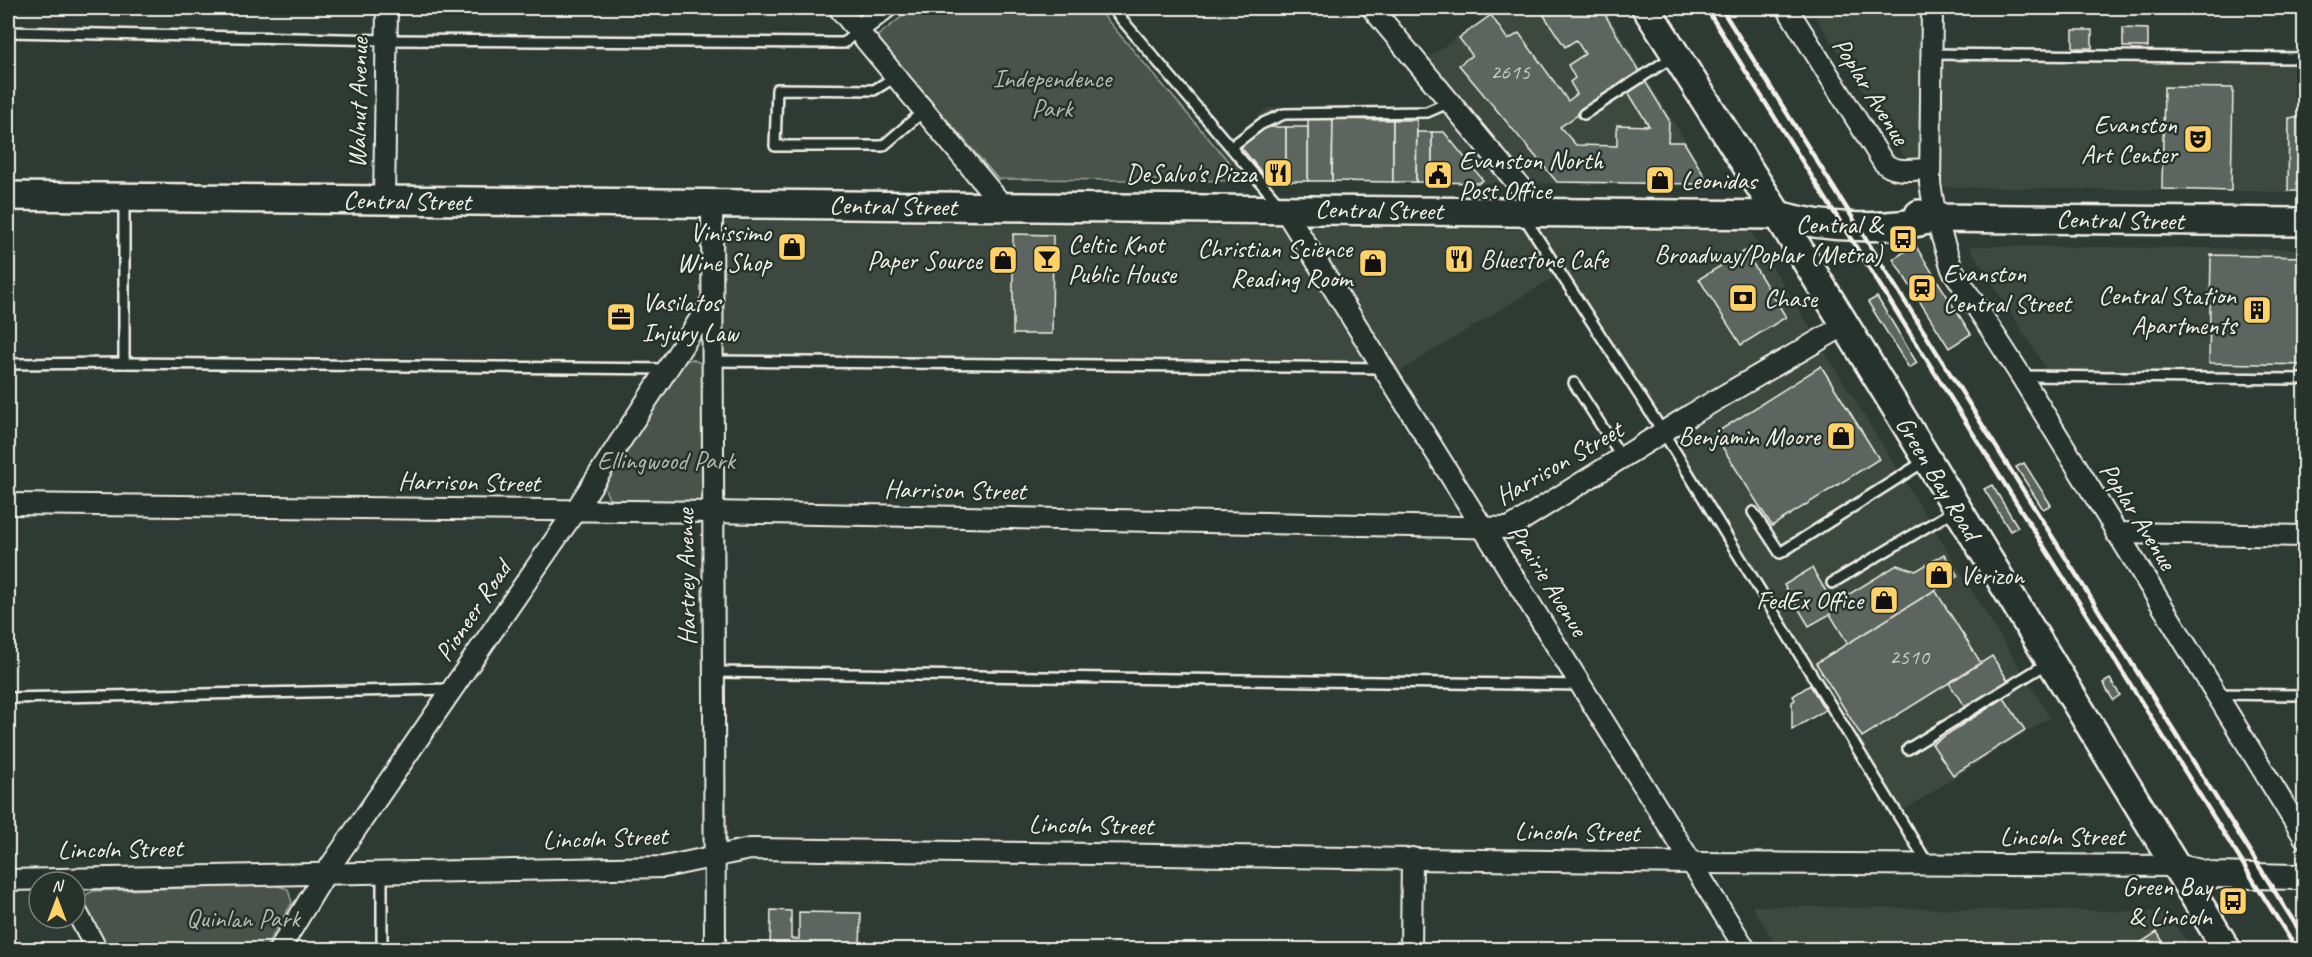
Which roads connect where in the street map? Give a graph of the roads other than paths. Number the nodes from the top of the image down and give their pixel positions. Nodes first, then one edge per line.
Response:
1 (387, 8) edge
2 (839, 8) edge
3 (886, 8) edge
4 (1112, 8) edge
5 (1372, 8) edge
6 (1646, 8) edge
7 (1787, 8) edge
8 (1932, 8) edge
9 (858, 30) junction
10 (8, 33) edge
11 (387, 40) junction
12 (1676, 54) junction
13 (1931, 54) junction
14 (2304, 58) edge
15 (897, 76) junction
16 (1450, 102) junction
17 (925, 110) junction
18 (1584, 114) dead end
19 (1231, 147) junction
20 (1930, 169) junction
21 (8, 196) edge
22 (124, 198) junction
23 (384, 200) junction
24 (712, 204) junction
25 (1004, 207) junction
26 (1284, 209) junction
27 (1531, 212) junction
28 (1778, 215) junction
29 (1936, 218) junction
30 (2304, 222) edge
31 (711, 302) junction
32 (1845, 325) junction
33 (711, 361) junction
34 (124, 363) junction
35 (8, 364) edge
36 (1386, 368) junction
37 (667, 369) junction
38 (2021, 376) junction
39 (2304, 379) edge
40 (1574, 383) dead end
41 (1664, 432) junction
42 (1622, 458) junction
43 (1927, 460) junction
44 (8, 504) edge
45 (1957, 509) junction
46 (575, 511) junction
47 (712, 512) junction
48 (1753, 512) dead end
49 (1484, 528) junction
50 (2116, 533) junction
51 (2304, 536) edge
52 (1832, 583) dead end
53 (2050, 661) junction
54 (714, 672) junction
55 (1581, 685) junction
56 (452, 689) junction
57 (2216, 694) junction
58 (2304, 694) edge
59 (8, 698) edge
60 (1908, 749) dead end
61 (2304, 837) edge
62 (716, 856) junction
63 (1412, 858) junction
64 (1692, 863) junction
65 (2304, 863) edge
66 (1928, 864) junction
67 (2175, 866) junction
68 (382, 873) junction
69 (326, 874) junction
70 (2304, 874) edge
71 (87, 879) edge
72 (8, 880) edge
73 (27, 880) edge
74 (86, 930) edge
75 (97, 950) edge
76 (279, 950) edge
77 (382, 950) edge
78 (715, 950) edge
79 (1411, 950) edge
80 (1746, 950) edge
81 (2227, 950) edge

1 - 11 street, Walnut Avenue
2 - 9 street
3 - 9 street
4 - 19 lane
5 - 16 street
6 - 12 main road, Green Bay Road
7 - 20 street, Poplar Avenue
8 - 13 street, Poplar Avenue
9 - 11 lane
9 - 15 street
10 - 11 lane
11 - 23 street, Walnut Avenue
12 - 18 lane
12 - 28 main road, Green Bay Road
13 - 14 lane
13 - 20 street, Poplar Avenue
15 - 17 street
15 - 17 lane
16 - 19 lane
16 - 27 street
17 - 25 street
19 - 26 lane
20 - 29 street, Poplar Avenue
21 - 22 main road, Central Street
22 - 23 main road, Central Street
22 - 34 lane
23 - 24 main road, Central Street
24 - 25 main road, Central Street
24 - 31 street, Hartrey Avenue
25 - 26 main road, Central Street
26 - 27 main road, Central Street
26 - 36 street, Prairie Avenue
27 - 28 main road, Central Street
27 - 41 lane
28 - 29 main road, Central Street
28 - 32 main road, Green Bay Road
29 - 30 main road, Central Street
29 - 38 street, Poplar Avenue
31 - 33 street, Hartrey Avenue
31 - 37 street, Pioneer Road
32 - 41 street, Harrison Street
32 - 43 main road, Green Bay Road
33 - 36 lane
33 - 47 street, Hartrey Avenue
34 - 35 lane
34 - 37 lane
36 - 49 street, Prairie Avenue
37 - 46 street, Pioneer Road
38 - 39 lane
38 - 50 street, Poplar Avenue
40 - 42 lane
41 - 42 street, Harrison Street
41 - 66 lane
42 - 49 street, Harrison Street
43 - 45 main road, Green Bay Road
43 - 48 lane
44 - 46 street, Harrison Street
45 - 52 lane
45 - 53 main road, Green Bay Road
46 - 47 street, Harrison Street
46 - 56 street, Pioneer Road
47 - 49 street, Harrison Street
47 - 54 street, Hartrey Avenue
49 - 55 street, Prairie Avenue
50 - 51 street
50 - 57 street, Poplar Avenue
53 - 60 lane
53 - 67 main road, Green Bay Road
54 - 55 lane
54 - 62 street, Hartrey Avenue
55 - 64 street, Prairie Avenue
56 - 59 lane
56 - 69 street, Pioneer Road
57 - 58 lane
57 - 61 street, Poplar Avenue
62 - 63 street, Lincoln Street
62 - 68 street, Lincoln Street
62 - 78 street, Hartrey Avenue
63 - 64 street, Lincoln Street
63 - 79 street
64 - 66 street, Lincoln Street
64 - 80 street, Prairie Avenue
65 - 67 street, Lincoln Street
66 - 67 street, Lincoln Street
67 - 70 street, Lincoln Street
67 - 81 main road, Green Bay Road
68 - 69 street, Lincoln Street
68 - 77 lane
69 - 71 street, Lincoln Street
69 - 76 street, Pioneer Road
72 - 73 street, Lincoln Street
74 - 75 street

